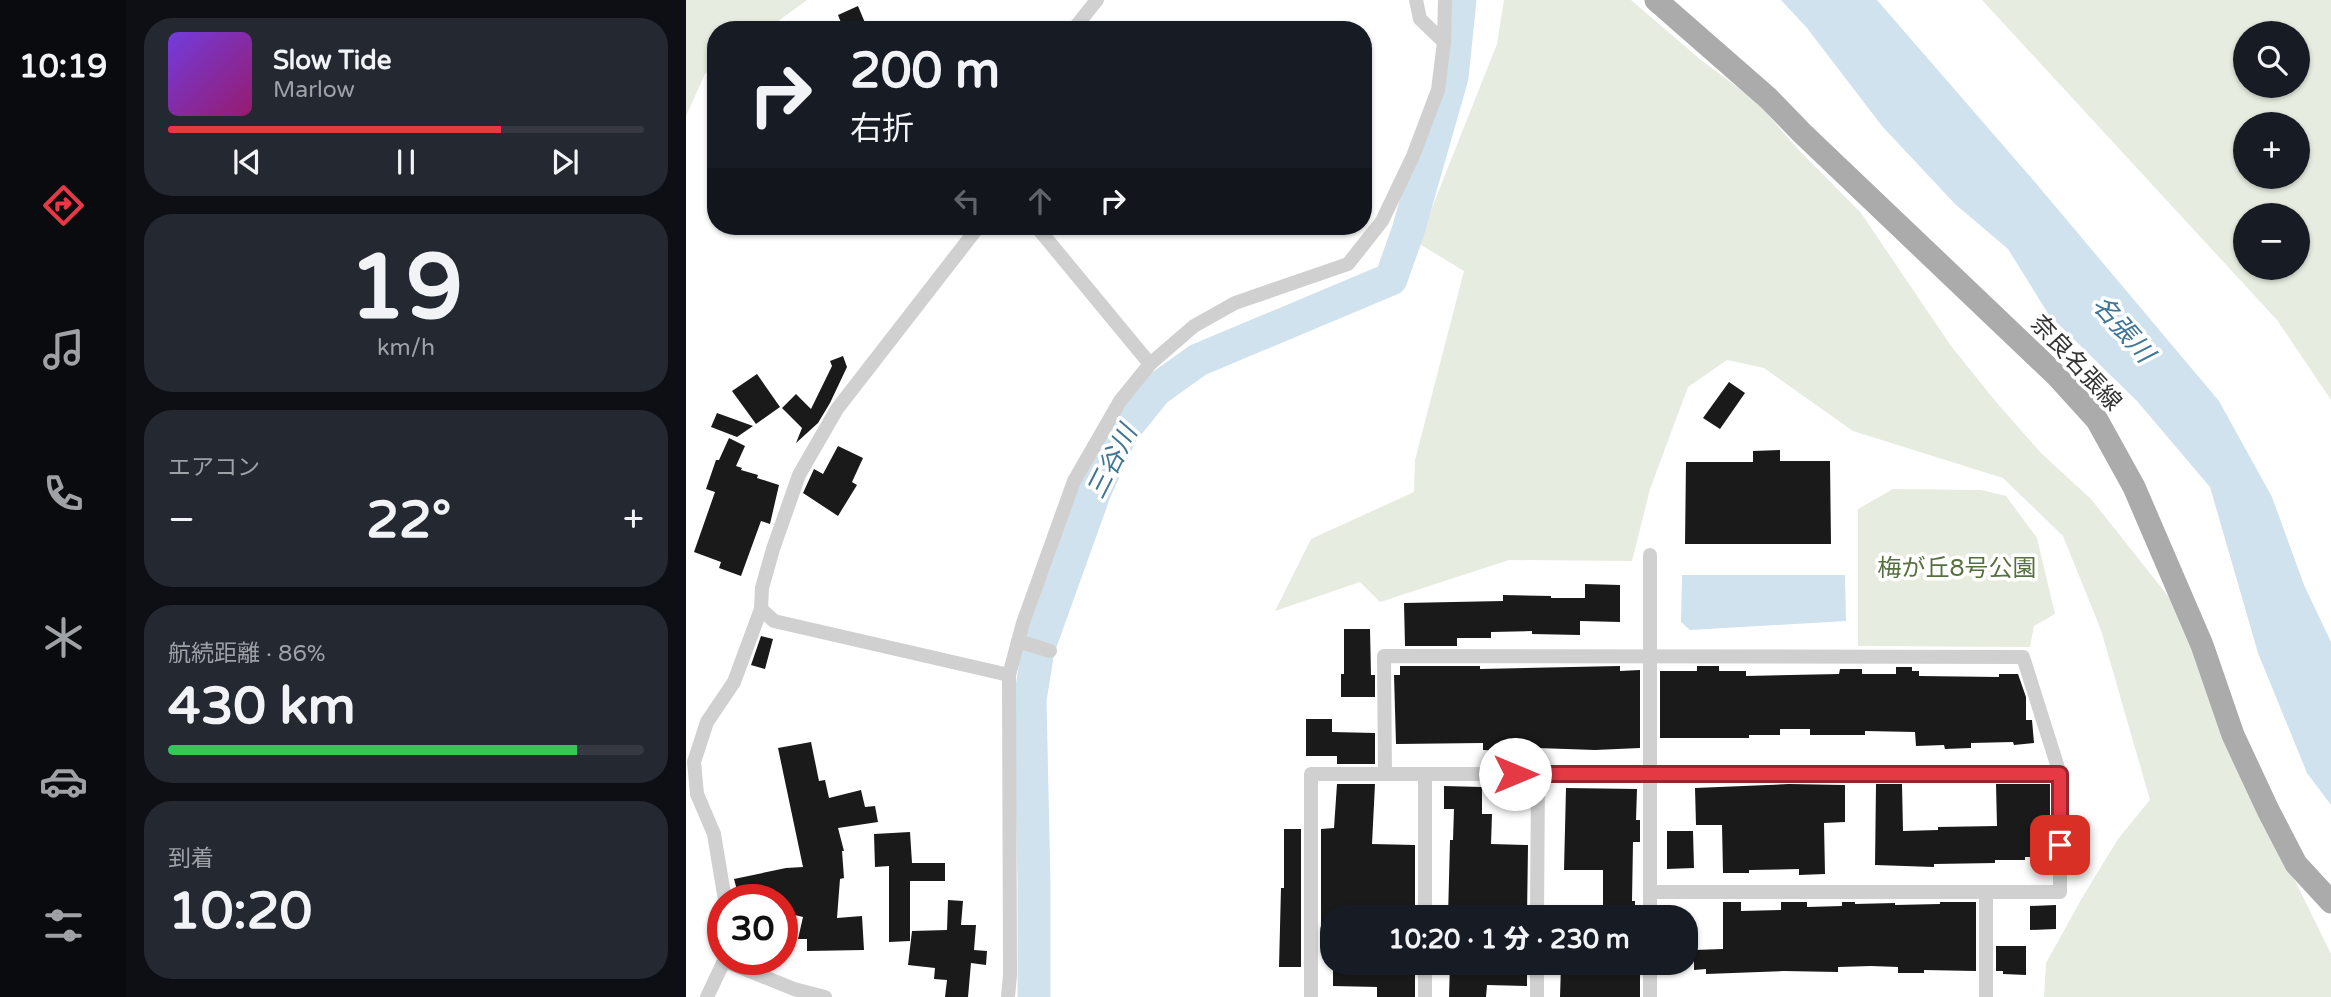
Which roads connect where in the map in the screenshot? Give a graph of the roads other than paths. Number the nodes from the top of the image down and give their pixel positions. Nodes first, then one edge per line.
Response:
1 (1097, 0) edge
2 (1416, 0) edge
3 (1445, 0) edge
4 (1656, 0) edge
5 (1080, 21) edge
6 (1444, 42) junction
7 (1372, 234) edge
8 (972, 235) edge
9 (1043, 235) edge
10 (1371, 235) edge
11 (1150, 364) junction
12 (1650, 555) dead end
13 (761, 609) junction
14 (1019, 642) junction
15 (1047, 650) dead end
16 (1650, 656) junction
17 (1009, 675) junction
18 (1385, 774) junction
19 (1425, 774) junction
20 (1538, 774) junction
21 (2060, 774) junction
22 (1650, 775) junction
23 (722, 884) edge
24 (1650, 892) junction
25 (1986, 893) junction
26 (2331, 902) edge
27 (1425, 905) edge
28 (1537, 905) edge
29 (1650, 905) edge
30 (718, 975) edge
31 (761, 975) edge
32 (1425, 975) edge
33 (1537, 975) edge
34 (1650, 975) edge
35 (707, 997) edge
36 (825, 997) edge
37 (1008, 997) edge
38 (1311, 997) edge
39 (1425, 997) edge
40 (1537, 997) edge
41 (1650, 997) edge
42 (1986, 997) edge

1 - 5 street
2 - 6 street
3 - 6 street
4 - 26 main road, 奈良名張線
6 - 7 street
8 - 13 street
9 - 11 street
10 - 11 street
11 - 14 street
12 - 16 street
13 - 17 street
13 - 23 street
14 - 15 street
14 - 17 street
16 - 18 street
16 - 21 street
16 - 22 street
17 - 37 street
18 - 19 street
18 - 38 street
19 - 20 street
19 - 27 street
20 - 22 street
20 - 28 street
21 - 22 street
21 - 25 street
22 - 24 street
24 - 25 street
24 - 29 street
25 - 42 street
30 - 35 street
31 - 36 street
32 - 39 street
33 - 40 street
34 - 41 street

